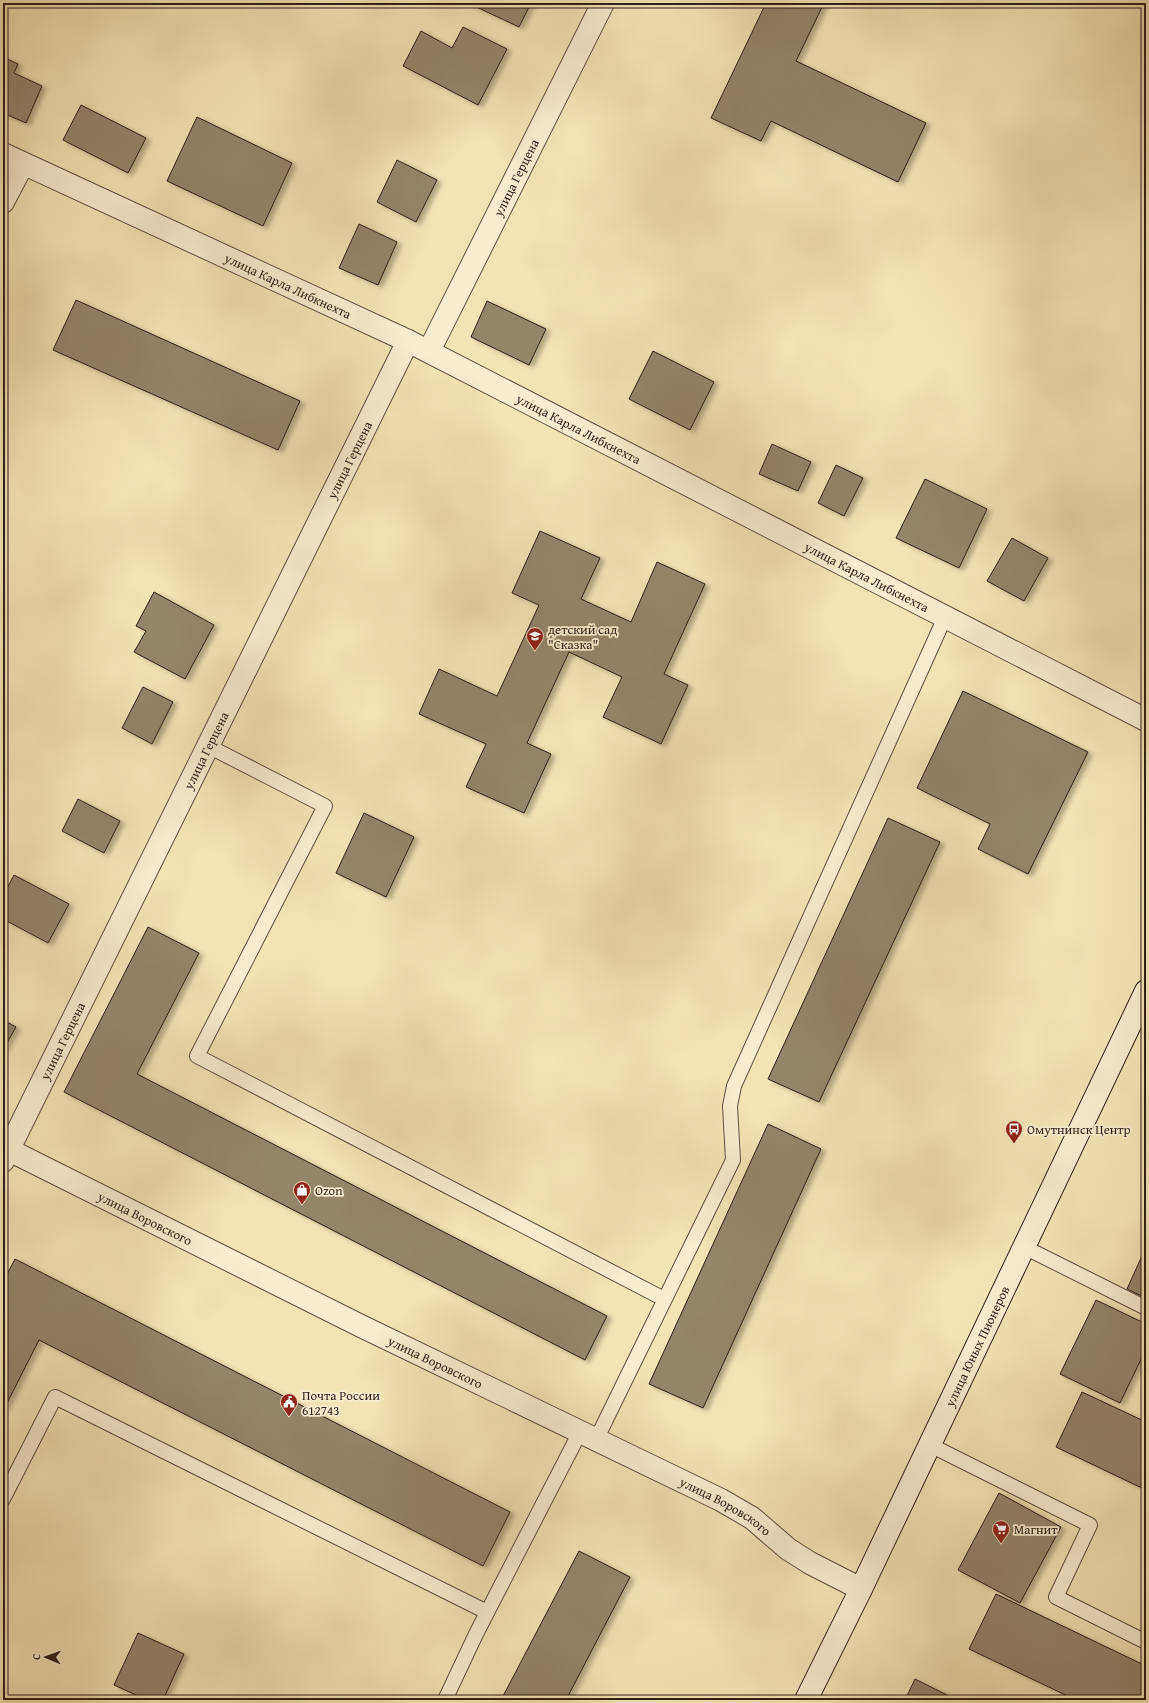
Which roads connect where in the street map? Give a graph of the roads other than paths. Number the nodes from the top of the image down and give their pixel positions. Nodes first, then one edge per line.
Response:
1 (603, 3) edge
2 (3, 154) edge
3 (23, 164) junction
4 (3, 202) edge
5 (408, 341) junction
6 (429, 351) junction
7 (945, 617) junction
8 (1146, 720) edge
9 (208, 746) junction
10 (1146, 991) edge
11 (5, 1153) edge
12 (1024, 1247) junction
13 (664, 1299) junction
14 (1146, 1308) edge
15 (588, 1436) junction
16 (930, 1446) junction
17 (3, 1499) edge
18 (861, 1589) junction
19 (487, 1612) junction
20 (1146, 1642) edge
21 (445, 1700) edge
22 (806, 1700) edge

1 - 6 street, улица Герцена
2 - 3 street, улица Карла Либкнехта
3 - 4 street
3 - 5 street, улица Карла Либкнехта
5 - 6 street, улица Карла Либкнехта
5 - 9 street, улица Герцена
6 - 7 street, улица Карла Либкнехта
7 - 8 street, улица Карла Либкнехта
7 - 13 lane
9 - 11 street, улица Герцена
9 - 13 lane
10 - 12 street, улица Юных Пионеров
11 - 15 street, улица Воровского
12 - 14 lane
12 - 16 street, улица Юных Пионеров
13 - 15 lane
15 - 18 street, улица Воровского
15 - 19 lane
16 - 18 street, улица Юных Пионеров
16 - 20 lane
17 - 19 lane
18 - 22 street, улица Юных Пионеров
19 - 21 lane

